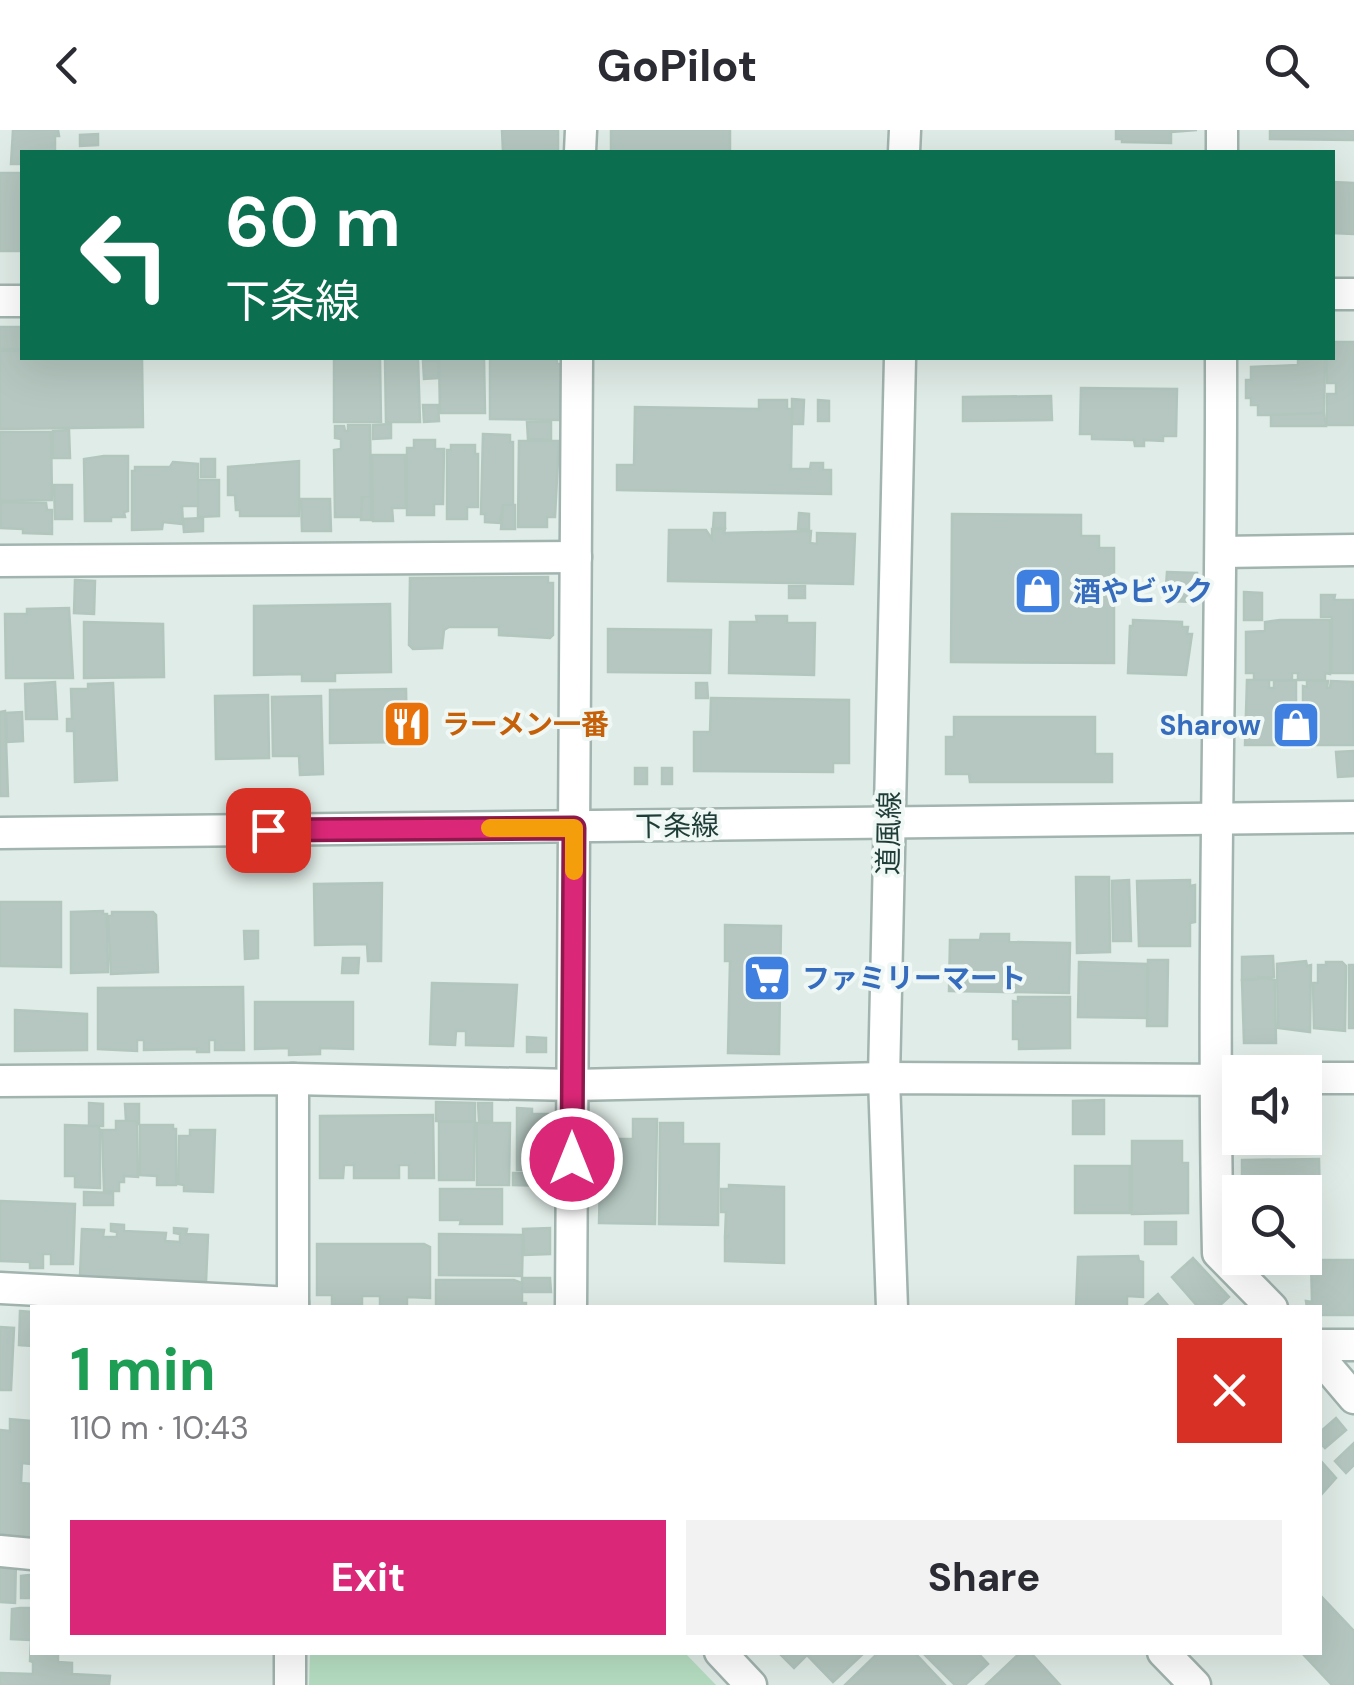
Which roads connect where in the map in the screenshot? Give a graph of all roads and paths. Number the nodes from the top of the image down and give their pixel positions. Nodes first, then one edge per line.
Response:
1 (577, 360) edge
2 (900, 360) edge
3 (1221, 360) edge
4 (1354, 550) edge
5 (1221, 552) junction
6 (576, 556) junction
7 (0, 561) edge
8 (1354, 817) edge
9 (1214, 819) junction
10 (890, 824) junction
11 (574, 828) junction
12 (0, 833) edge
13 (1226, 1055) edge
14 (884, 1078) junction
15 (1322, 1078) edge
16 (1354, 1078) edge
17 (293, 1079) junction
18 (1222, 1080) edge
19 (0, 1081) edge
20 (572, 1085) junction
21 (1223, 1155) edge
22 (0, 1288) edge
23 (293, 1305) edge
24 (571, 1305) edge
25 (892, 1305) edge
26 (1269, 1305) edge
27 (1354, 1344) edge
28 (1322, 1345) edge
29 (1322, 1360) edge
30 (1354, 1398) edge
31 (0, 1551) edge
32 (30, 1554) edge
33 (290, 1655) edge
34 (723, 1655) edge
35 (1166, 1655) edge
36 (290, 1685) edge
37 (751, 1685) edge
38 (1195, 1685) edge

1 - 6 street
2 - 10 street, 道風線
3 - 5 street
4 - 5 street
5 - 9 street
6 - 7 street
6 - 11 street
8 - 9 street, 下条線
9 - 10 street, 下条線
9 - 13 street
10 - 11 street, 下条線
10 - 14 street, 道風線
11 - 12 street, 下条線
11 - 20 street
14 - 18 street
14 - 20 street
14 - 25 street, 道風線
15 - 16 street
17 - 19 street
17 - 20 street
17 - 23 street
20 - 24 street
21 - 26 street
22 - 23 street
27 - 28 street
29 - 30 street
31 - 32 street
33 - 36 street
34 - 37 street
35 - 38 street

